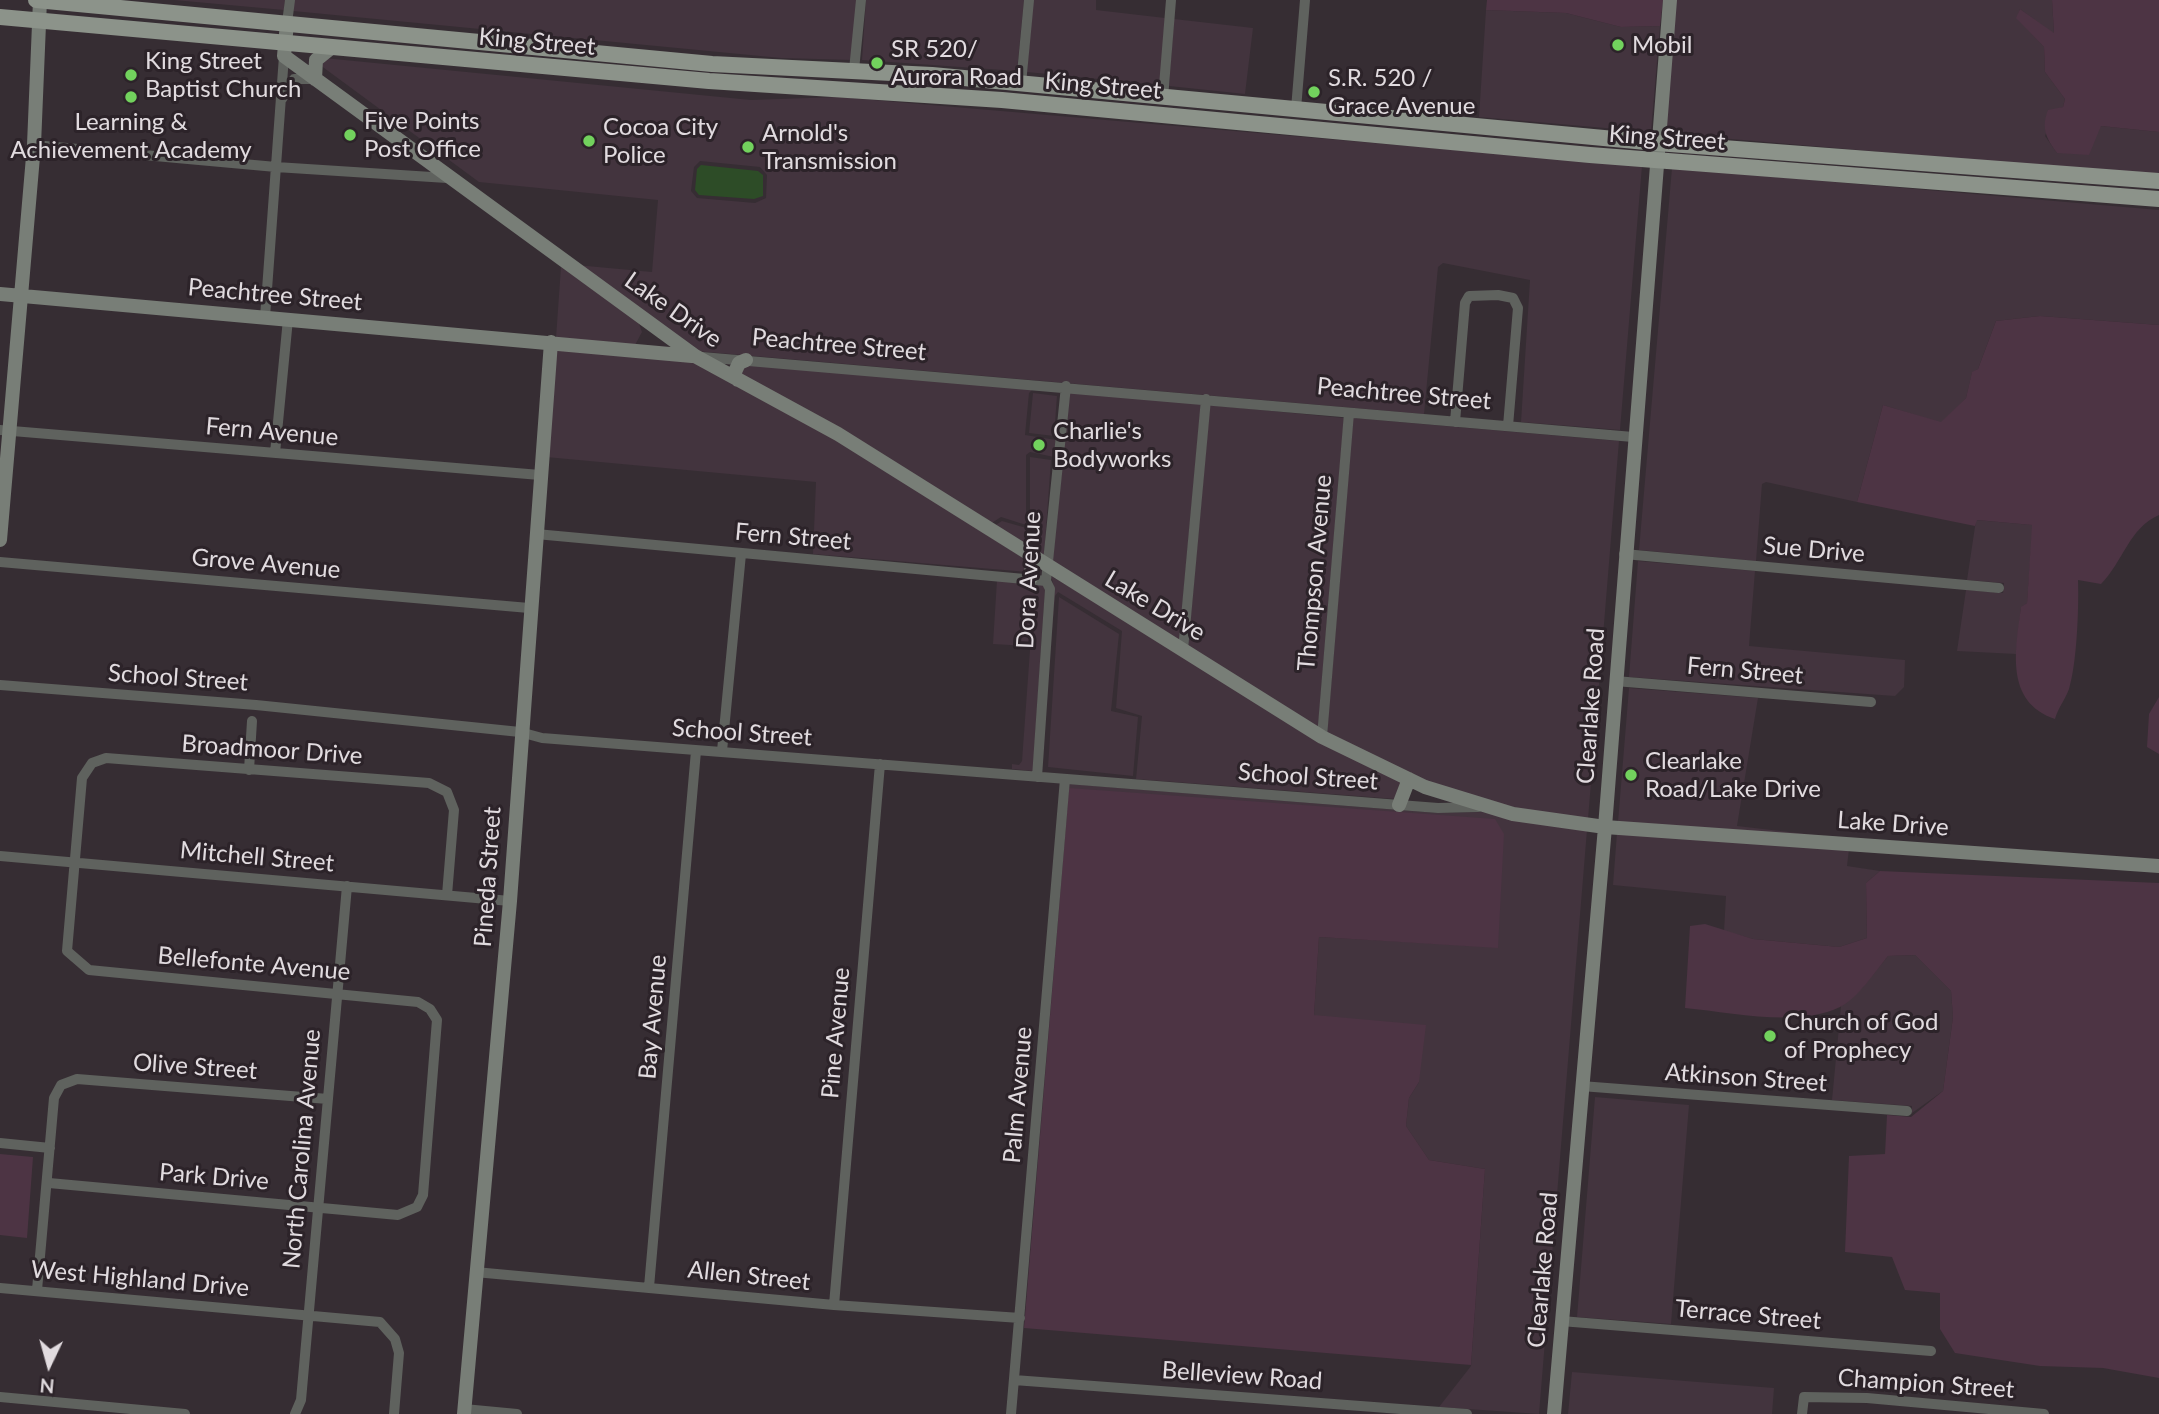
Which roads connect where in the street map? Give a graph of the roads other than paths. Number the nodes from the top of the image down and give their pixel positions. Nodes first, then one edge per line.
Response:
1 (39, 0) edge
2 (290, 0) edge
3 (861, 0) edge
4 (1029, 0) edge
5 (1171, 0) edge
6 (1304, 0) edge
7 (1670, 0) edge
8 (0, 17) edge
9 (39, 21) junction
10 (288, 23) junction
11 (331, 48) junction
12 (284, 50) junction
13 (749, 65) junction
14 (854, 70) junction
15 (665, 76) junction
16 (315, 79) junction
17 (776, 83) junction
18 (1021, 83) junction
19 (1163, 98) junction
20 (1005, 100) junction
21 (279, 106) junction
22 (1296, 109) junction
23 (1324, 112) junction
24 (1162, 115) junction
25 (1657, 143) junction
26 (34, 145) junction
27 (1656, 161) junction
28 (1906, 161) junction
29 (276, 167) junction
30 (447, 178) junction
31 (1905, 179) junction
32 (2159, 184) edge
33 (2011, 187) junction
34 (2159, 199) edge
35 (0, 293) edge
36 (20, 296) junction
37 (265, 317) junction
38 (642, 318) junction
39 (288, 319) junction
40 (551, 342) junction
41 (637, 351) junction
42 (695, 356) junction
43 (746, 360) junction
44 (738, 380) junction
45 (1066, 386) junction
46 (1206, 399) junction
47 (1349, 413) junction
48 (1455, 422) junction
49 (1508, 426) junction
50 (5, 431) edge
51 (1633, 437) junction
52 (275, 453) junction
53 (540, 475) junction
54 (536, 534) junction
55 (0, 540) edge
56 (741, 554) junction
57 (1625, 554) junction
58 (1032, 558) junction
59 (0, 562) edge
60 (1047, 574) junction
61 (1031, 578) junction
62 (1999, 588) dead end
63 (529, 608) junction
64 (1183, 650) junction
65 (1615, 681) junction
66 (0, 685) edge
67 (1871, 702) dead end
68 (252, 722) dead end
69 (520, 732) junction
70 (1322, 737) junction
71 (696, 751) junction
72 (722, 751) junction
73 (880, 764) junction
74 (249, 770) junction
75 (1037, 777) junction
76 (1065, 779) junction
77 (1409, 779) junction
78 (1399, 805) junction
79 (1483, 806) junction
80 (1605, 827) junction
81 (0, 856) edge
82 (74, 863) junction
83 (2159, 866) edge
84 (347, 886) junction
85 (447, 895) junction
86 (510, 901) junction
87 (337, 993) junction
88 (1581, 1086) junction
89 (328, 1099) junction
90 (1908, 1111) dead end
91 (0, 1143) edge
92 (51, 1147) junction
93 (48, 1184) junction
94 (320, 1207) junction
95 (417, 1207) joint
96 (475, 1272) junction
97 (649, 1287) junction
98 (0, 1288) edge
99 (37, 1290) junction
100 (834, 1305) junction
101 (308, 1314) junction
102 (1020, 1318) junction
103 (1562, 1321) junction
104 (1931, 1351) dead end
105 (1014, 1380) junction
106 (0, 1397) edge
107 (464, 1412) edge
108 (185, 1414) edge
109 (295, 1414) edge
110 (394, 1414) edge
111 (517, 1414) edge
112 (1011, 1414) edge
113 (1467, 1414) edge
114 (1554, 1414) edge
115 (1802, 1414) edge
116 (2044, 1414) edge

1 - 9 street
1 - 10 main road, King Street
2 - 10 street
3 - 14 street
4 - 18 street
5 - 19 street
6 - 22 street
7 - 25 street, Clearlake Road
8 - 9 main road, King Street
9 - 12 main road, King Street
9 - 26 street
10 - 12 street
10 - 13 main road, King Street
11 - 12 main road, King Street
11 - 15 main road, King Street
11 - 16 street
12 - 16 street, Lake Drive
12 - 21 street
13 - 14 main road, King Street
13 - 15 main road
14 - 17 main road
14 - 18 main road, King Street
15 - 17 main road, King Street
16 - 21 street
16 - 30 street, Lake Drive
17 - 20 main road, King Street
18 - 19 main road, King Street
19 - 20 main road
19 - 22 main road, King Street
20 - 24 main road, King Street
21 - 29 street
22 - 23 main road, King Street
23 - 24 main road
23 - 25 main road, King Street
24 - 27 main road, King Street
25 - 27 street, Clearlake Road
25 - 28 main road, King Street
26 - 29 street
26 - 36 street
27 - 31 main road, King Street
27 - 51 street, Clearlake Road
28 - 31 main road
28 - 32 main road, King Street
29 - 30 street
29 - 37 street
30 - 38 street, Lake Drive
31 - 33 main road, King Street
32 - 33 main road
33 - 34 main road, King Street
35 - 36 street, Peachtree Street
36 - 37 street, Peachtree Street
36 - 50 street
37 - 39 street, Peachtree Street
38 - 41 street
38 - 42 street, Lake Drive
39 - 40 street, Peachtree Street
39 - 52 street
40 - 41 street, Peachtree Street
40 - 53 street, Pineda Street
41 - 42 street, Peachtree Street
42 - 43 street, Peachtree Street
42 - 44 street, Lake Drive
43 - 44 street
43 - 45 street, Peachtree Street
44 - 58 street, Lake Drive
45 - 46 street, Peachtree Street
45 - 60 street, Dora Avenue
46 - 47 street, Peachtree Street
46 - 64 street
47 - 48 street, Peachtree Street
47 - 70 street, Thompson Avenue
48 - 49 street, Peachtree Street
48 - 49 street
49 - 51 street, Peachtree Street
50 - 52 street, Fern Avenue
50 - 55 street
51 - 57 street, Clearlake Road
52 - 53 street, Fern Avenue
53 - 54 street, Pineda Street
54 - 56 street, Fern Street
54 - 63 street, Pineda Street
56 - 61 street, Fern Street
56 - 72 street
57 - 62 street, Sue Drive
57 - 65 street, Clearlake Road
58 - 60 street, Lake Drive
58 - 61 street
59 - 63 street, Grove Avenue
60 - 61 street, Fern Street
60 - 64 street, Lake Drive
60 - 75 street, Dora Avenue
63 - 69 street, Pineda Street
64 - 70 street, Lake Drive
65 - 67 street, Fern Street
65 - 80 street, Clearlake Road
66 - 69 street, School Street
68 - 74 street
69 - 71 street, School Street
69 - 86 street, Pineda Street
70 - 77 street, Lake Drive
71 - 72 street, School Street
71 - 97 street, Bay Avenue
72 - 73 street, School Street
73 - 75 street, School Street
73 - 100 street, Pine Avenue
74 - 82 street, Broadmoor Drive
74 - 85 street, Broadmoor Drive
75 - 76 street, School Street
76 - 78 street, School Street
76 - 102 street, Palm Avenue
77 - 78 street
77 - 79 street, Lake Drive
78 - 79 street, School Street
79 - 80 street, Lake Drive
80 - 83 street, Lake Drive
80 - 88 street, Clearlake Road
81 - 82 street, Mitchell Street
82 - 84 street, Mitchell Street
82 - 87 street, Bellefonte Avenue
84 - 85 street, Mitchell Street
84 - 87 street, North Carolina Avenue
85 - 86 street, Mitchell Street
86 - 96 street, Pineda Street
87 - 89 street, North Carolina Avenue
87 - 95 street, Bellefonte Avenue
88 - 90 street, Atkinson Street
88 - 103 street, Clearlake Road
89 - 92 street, Olive Street
89 - 94 street, North Carolina Avenue
91 - 92 street
92 - 93 street
93 - 94 street, Park Drive
93 - 99 street
94 - 95 street, Park Drive
94 - 101 street, North Carolina Avenue
96 - 97 street, Allen Street
96 - 107 street, Pineda Street
97 - 100 street, Allen Street
98 - 99 street, West Highland Drive
99 - 101 street, West Highland Drive
100 - 102 street, Allen Street
101 - 109 street, North Carolina Avenue
101 - 110 street, West Highland Drive
102 - 105 street, Palm Avenue
103 - 104 street, Terrace Street
103 - 114 street, Clearlake Road
105 - 112 street, Palm Avenue
105 - 113 street, Belleview Road
106 - 108 street
107 - 111 street
115 - 116 street, Champion Street

